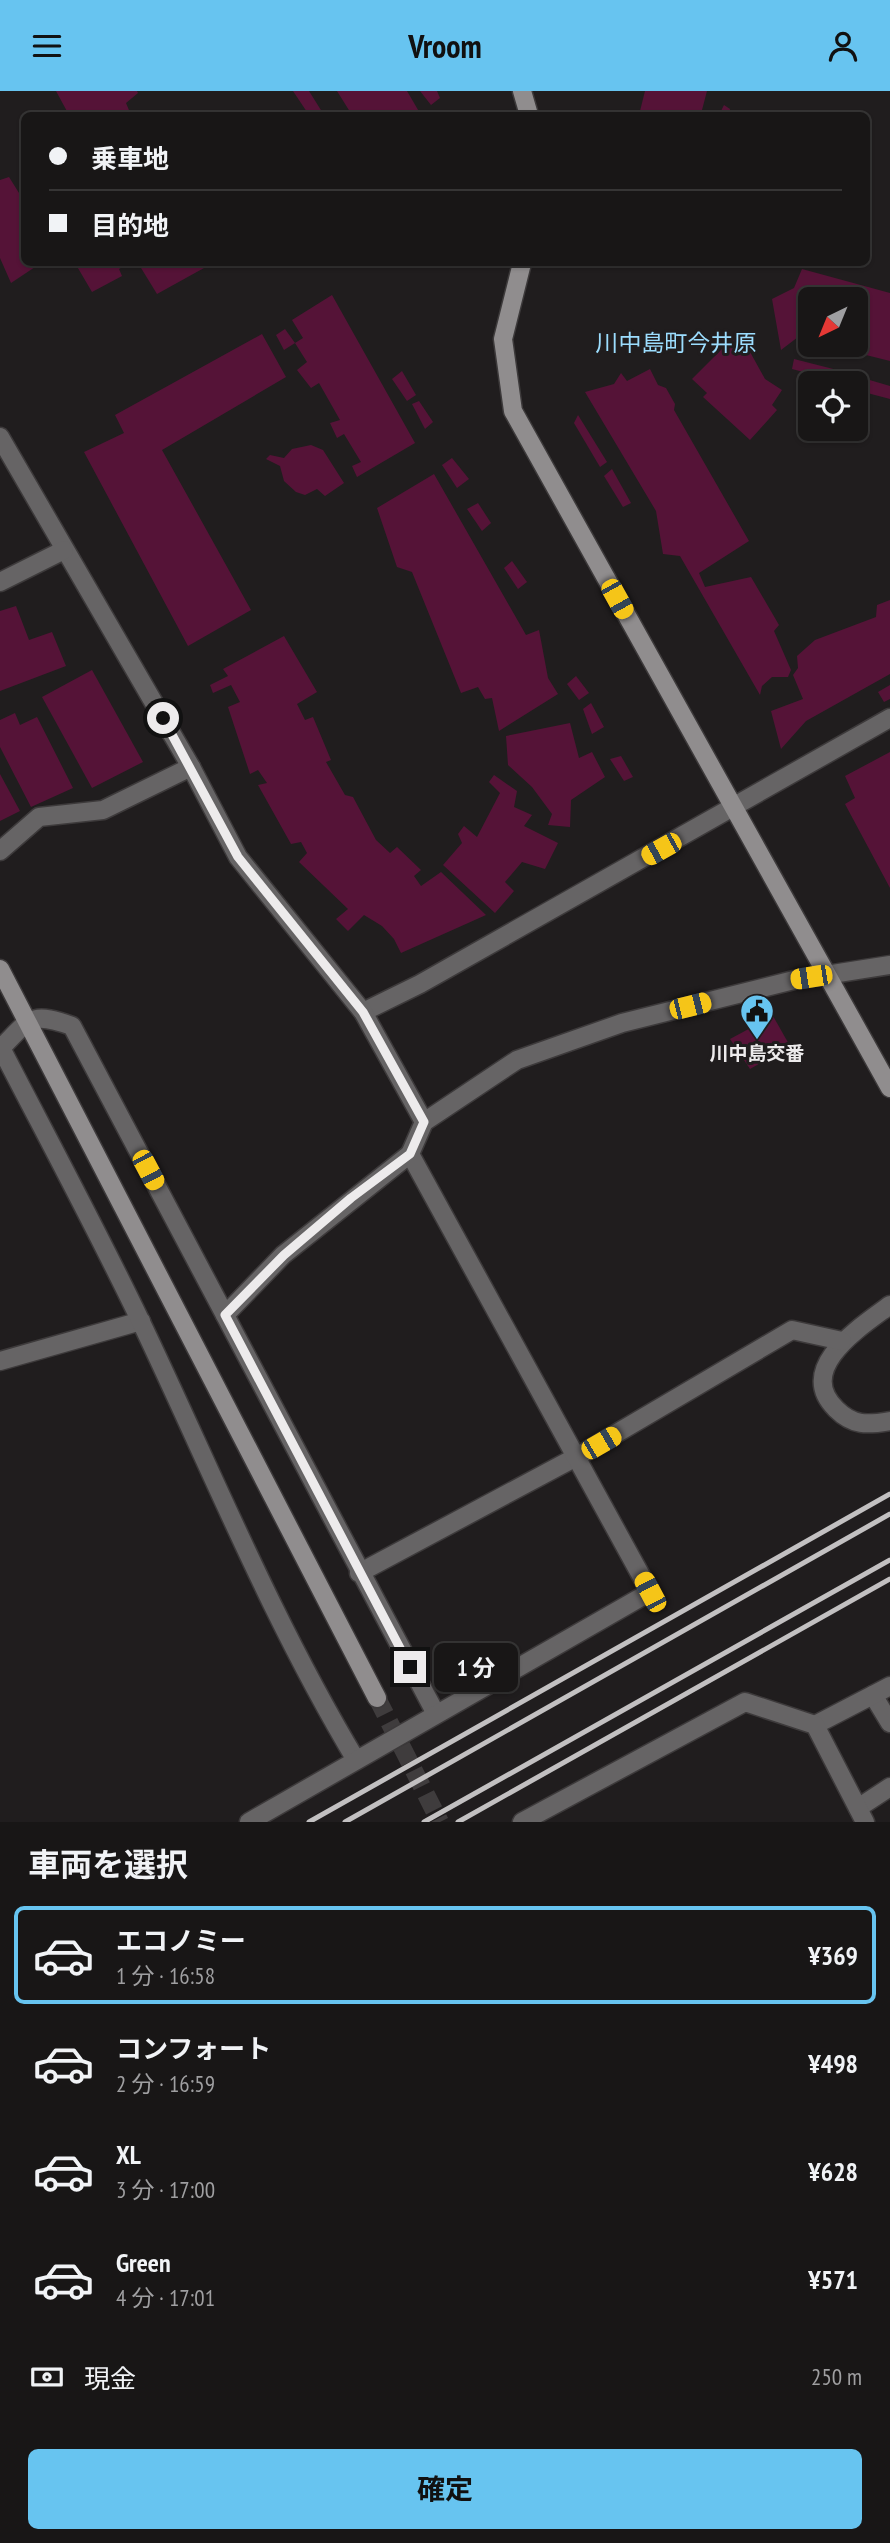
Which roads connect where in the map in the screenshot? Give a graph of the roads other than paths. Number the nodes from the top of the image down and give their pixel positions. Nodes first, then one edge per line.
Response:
1 (522, 91) edge
2 (528, 112) edge
3 (521, 266) edge
4 (0, 437) edge
5 (64, 550) junction
6 (0, 582) edge
7 (890, 718) edge
8 (191, 767) junction
9 (733, 809) junction
10 (0, 851) edge
11 (890, 965) edge
12 (0, 969) edge
13 (829, 975) junction
14 (363, 1012) junction
15 (27, 1021) junction
16 (890, 1088) edge
17 (424, 1122) junction
18 (410, 1154) junction
19 (890, 1304) edge
20 (225, 1315) junction
21 (141, 1321) junction
22 (842, 1341) junction
23 (0, 1361) edge
24 (890, 1421) edge
25 (578, 1457) junction
26 (359, 1573) junction
27 (890, 1686) edge
28 (873, 1695) junction
29 (377, 1698) tunnel mouth
30 (436, 1714) junction
31 (890, 1723) edge
32 (815, 1725) junction
33 (356, 1760) junction
34 (890, 1787) edge
35 (861, 1815) edge
36 (249, 1822) edge
37 (522, 1822) edge

1 - 2 street
3 - 9 street
4 - 5 street
5 - 6 street
5 - 8 street
7 - 9 street
8 - 10 street
8 - 14 street
9 - 13 street
9 - 14 street
11 - 13 street
12 - 15 street
13 - 16 street
13 - 17 street
14 - 17 street
15 - 20 street
15 - 21 street
15 - 29 street
17 - 18 street
18 - 20 street
18 - 25 street
19 - 22 street
20 - 26 street
21 - 23 street
21 - 33 street
22 - 24 street
22 - 25 street
25 - 26 street
25 - 30 street
26 - 30 street
27 - 28 street
28 - 31 street
28 - 32 street
30 - 33 street
32 - 35 street
32 - 37 street
33 - 36 street
34 - 35 street

